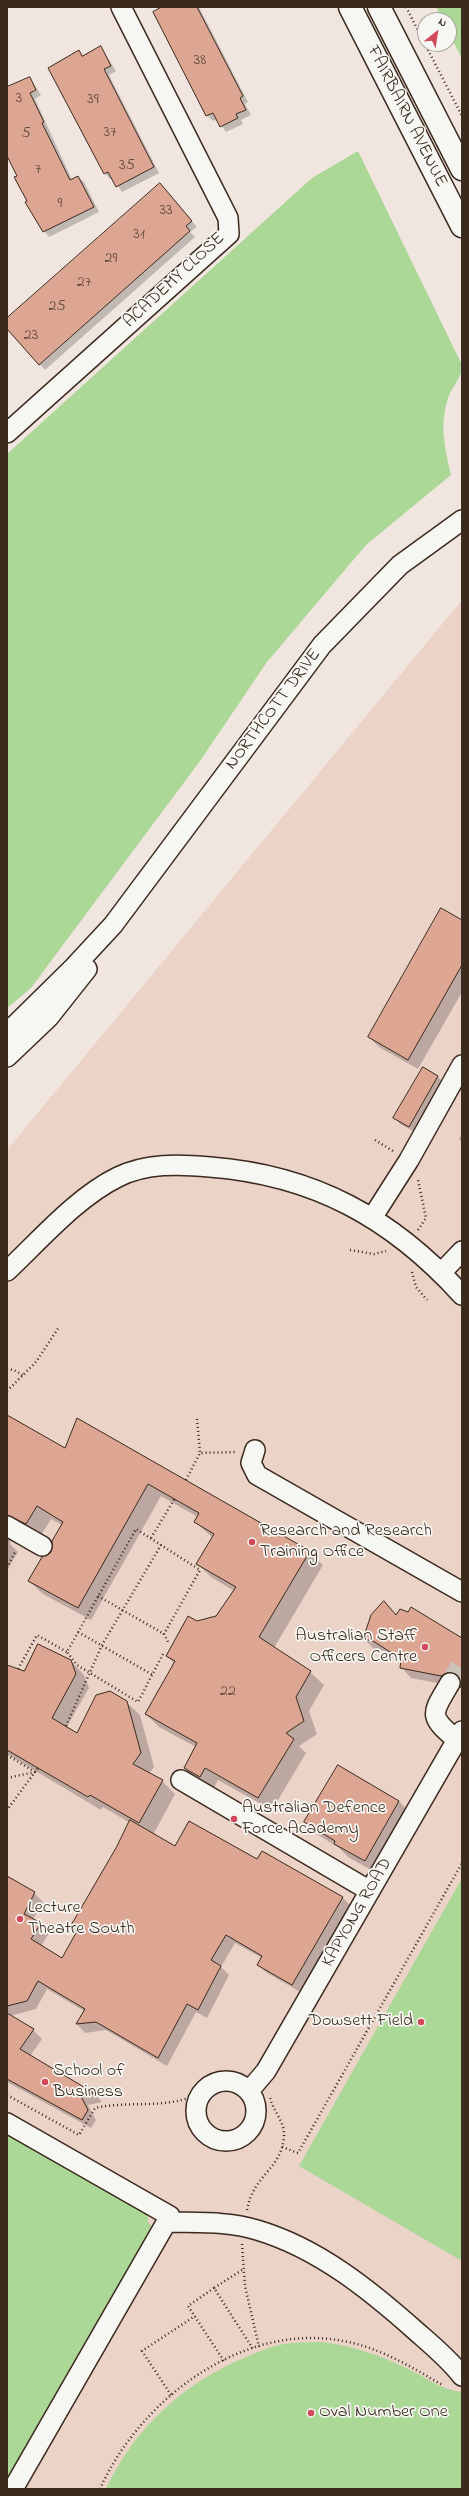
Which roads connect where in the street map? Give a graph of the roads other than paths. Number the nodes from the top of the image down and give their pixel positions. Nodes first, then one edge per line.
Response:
1 (121, 7) edge
2 (350, 7) edge
3 (379, 7) edge
4 (462, 169) edge
5 (462, 226) edge
6 (7, 433) edge
7 (462, 520) edge
8 (113, 925) junction
9 (7, 1033) edge
10 (7, 1057) edge
11 (462, 1065) edge
12 (372, 1218) junction
13 (462, 1251) edge
14 (7, 1271) edge
15 (441, 1273) junction
16 (462, 1294) edge
17 (245, 1451) road end
18 (7, 1526) edge
19 (42, 1546) dead end
20 (462, 1592) edge
21 (450, 1683) tunnel mouth
22 (459, 1736) edge
23 (181, 1780) dead end
24 (370, 1891) junction
25 (249, 2091) dead end
26 (7, 2123) edge
27 (167, 2222) junction
28 (462, 2376) edge
29 (13, 2489) edge

1 - 6 street, ACADEMY CLOSE
2 - 5 main road, FAIRBAIRN AVENUE
3 - 4 main road, FAIRBAIRN AVENUE
7 - 8 street, NORTHCOTT DRIVE
8 - 9 street, NORTHCOTT DRIVE
8 - 10 street, NORTHCOTT DRIVE
11 - 12 street
12 - 14 street
12 - 15 street
13 - 15 street
15 - 16 street
17 - 20 street
18 - 19 street
21 - 22 street
22 - 24 street, KAPYONG ROAD
23 - 24 street
24 - 25 street, KAPYONG ROAD
26 - 27 street
27 - 28 street
27 - 29 street

